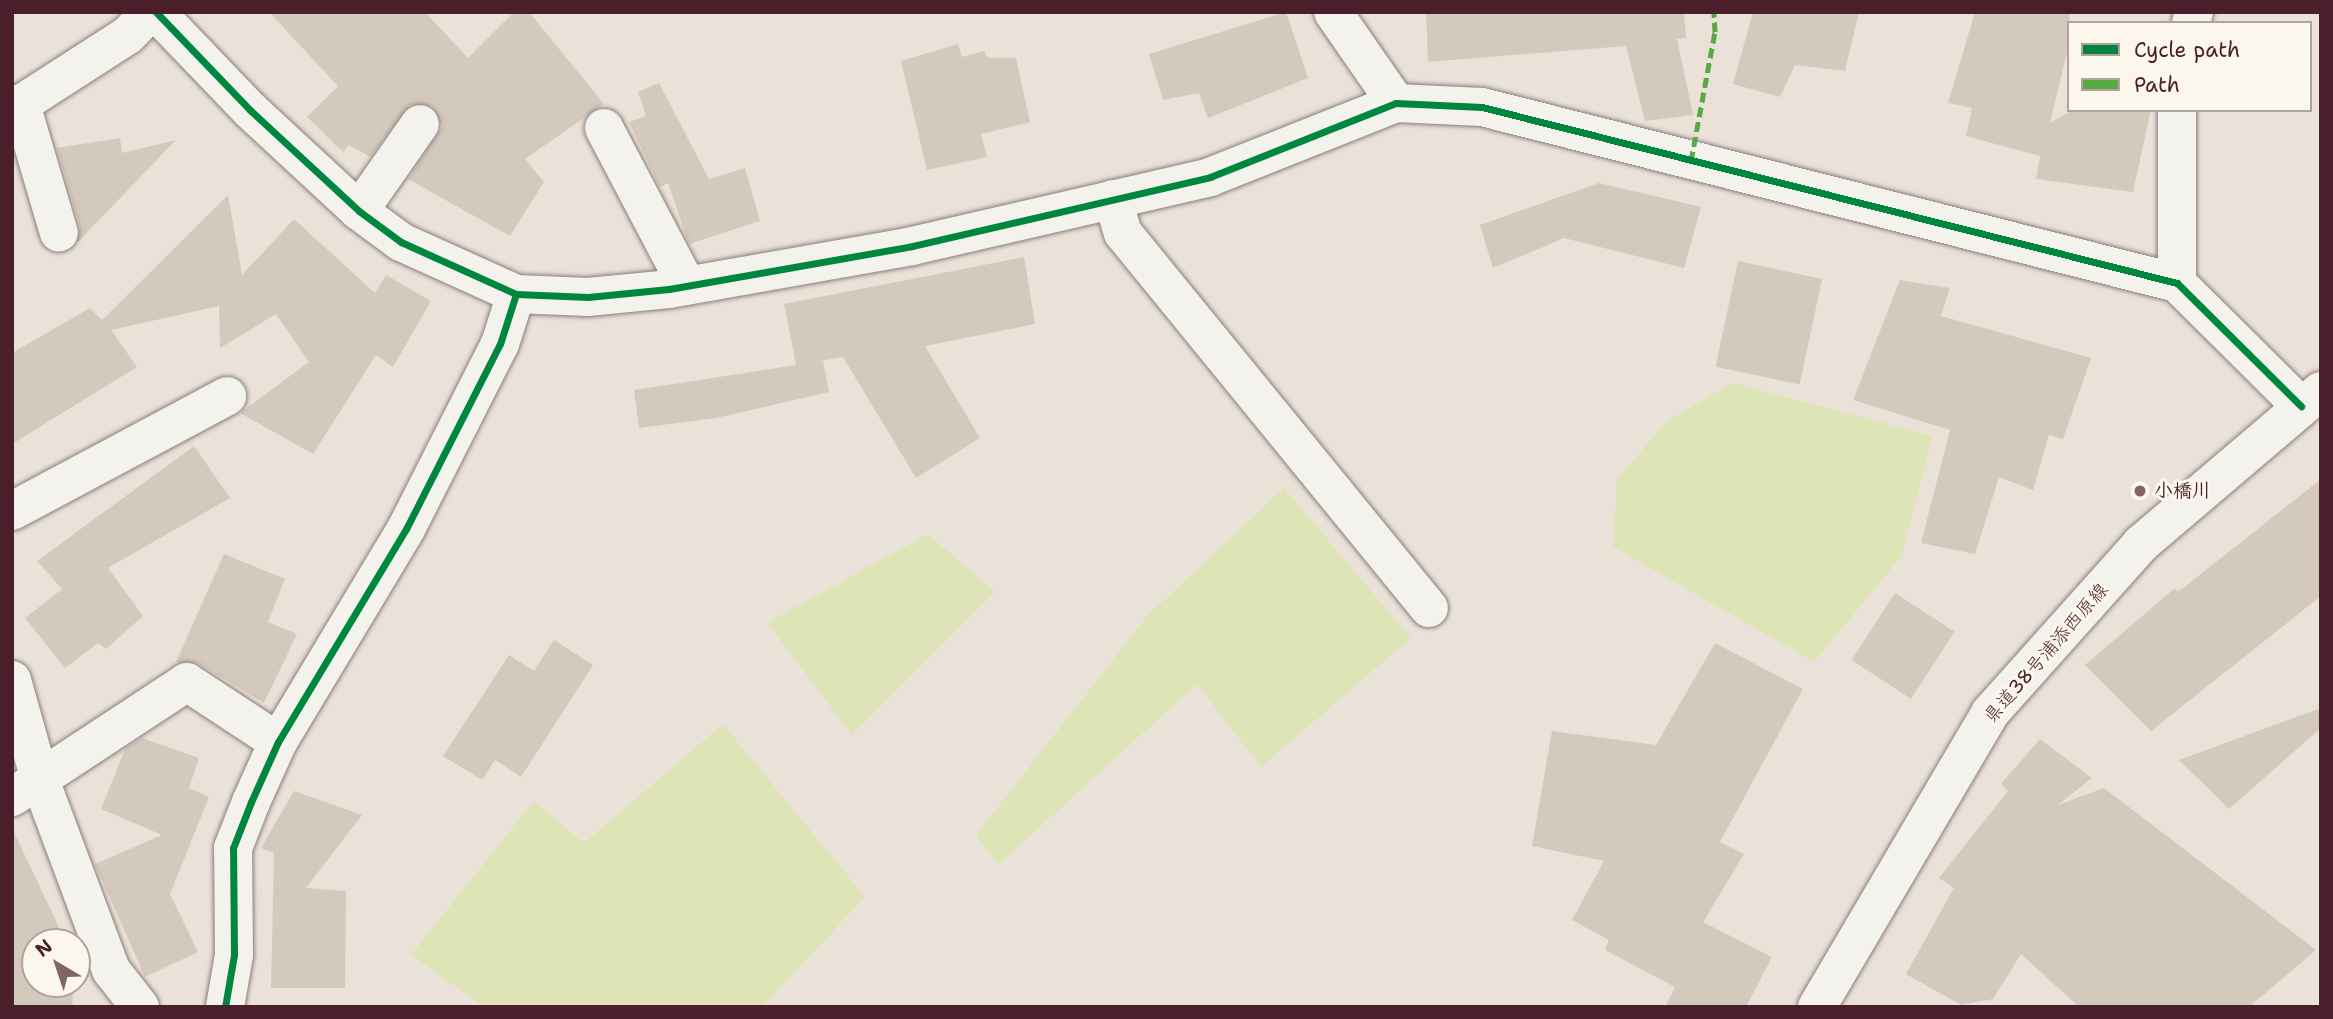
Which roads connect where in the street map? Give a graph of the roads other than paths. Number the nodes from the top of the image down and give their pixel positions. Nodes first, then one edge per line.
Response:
1 (150, 12) edge
2 (156, 12) edge
3 (1333, 12) edge
4 (1396, 103) junction
5 (17, 104) edge
6 (2177, 112) edge
7 (420, 124) dead end
8 (604, 128) dead end
9 (1113, 200) junction
10 (359, 211) junction
11 (59, 233) dead end
12 (2177, 283) junction
13 (687, 286) junction
14 (516, 294) junction
15 (227, 396) dead end
16 (2311, 398) edge
17 (12, 511) edge
18 (1429, 608) dead end
19 (12, 680) edge
20 (278, 742) junction
21 (26, 788) edge
22 (140, 1007) edge
23 (225, 1007) edge
24 (1817, 1007) edge

1 - 5 street
2 - 10 street
3 - 4 street
4 - 9 street
4 - 12 street
5 - 11 street
6 - 12 street
7 - 10 street
8 - 13 street
9 - 13 street
9 - 18 street
10 - 14 street
12 - 16 street
13 - 14 street
14 - 20 street
15 - 17 street
16 - 24 street, 県道38号浦添西原線
19 - 21 street
20 - 21 street
20 - 23 street
21 - 22 street

